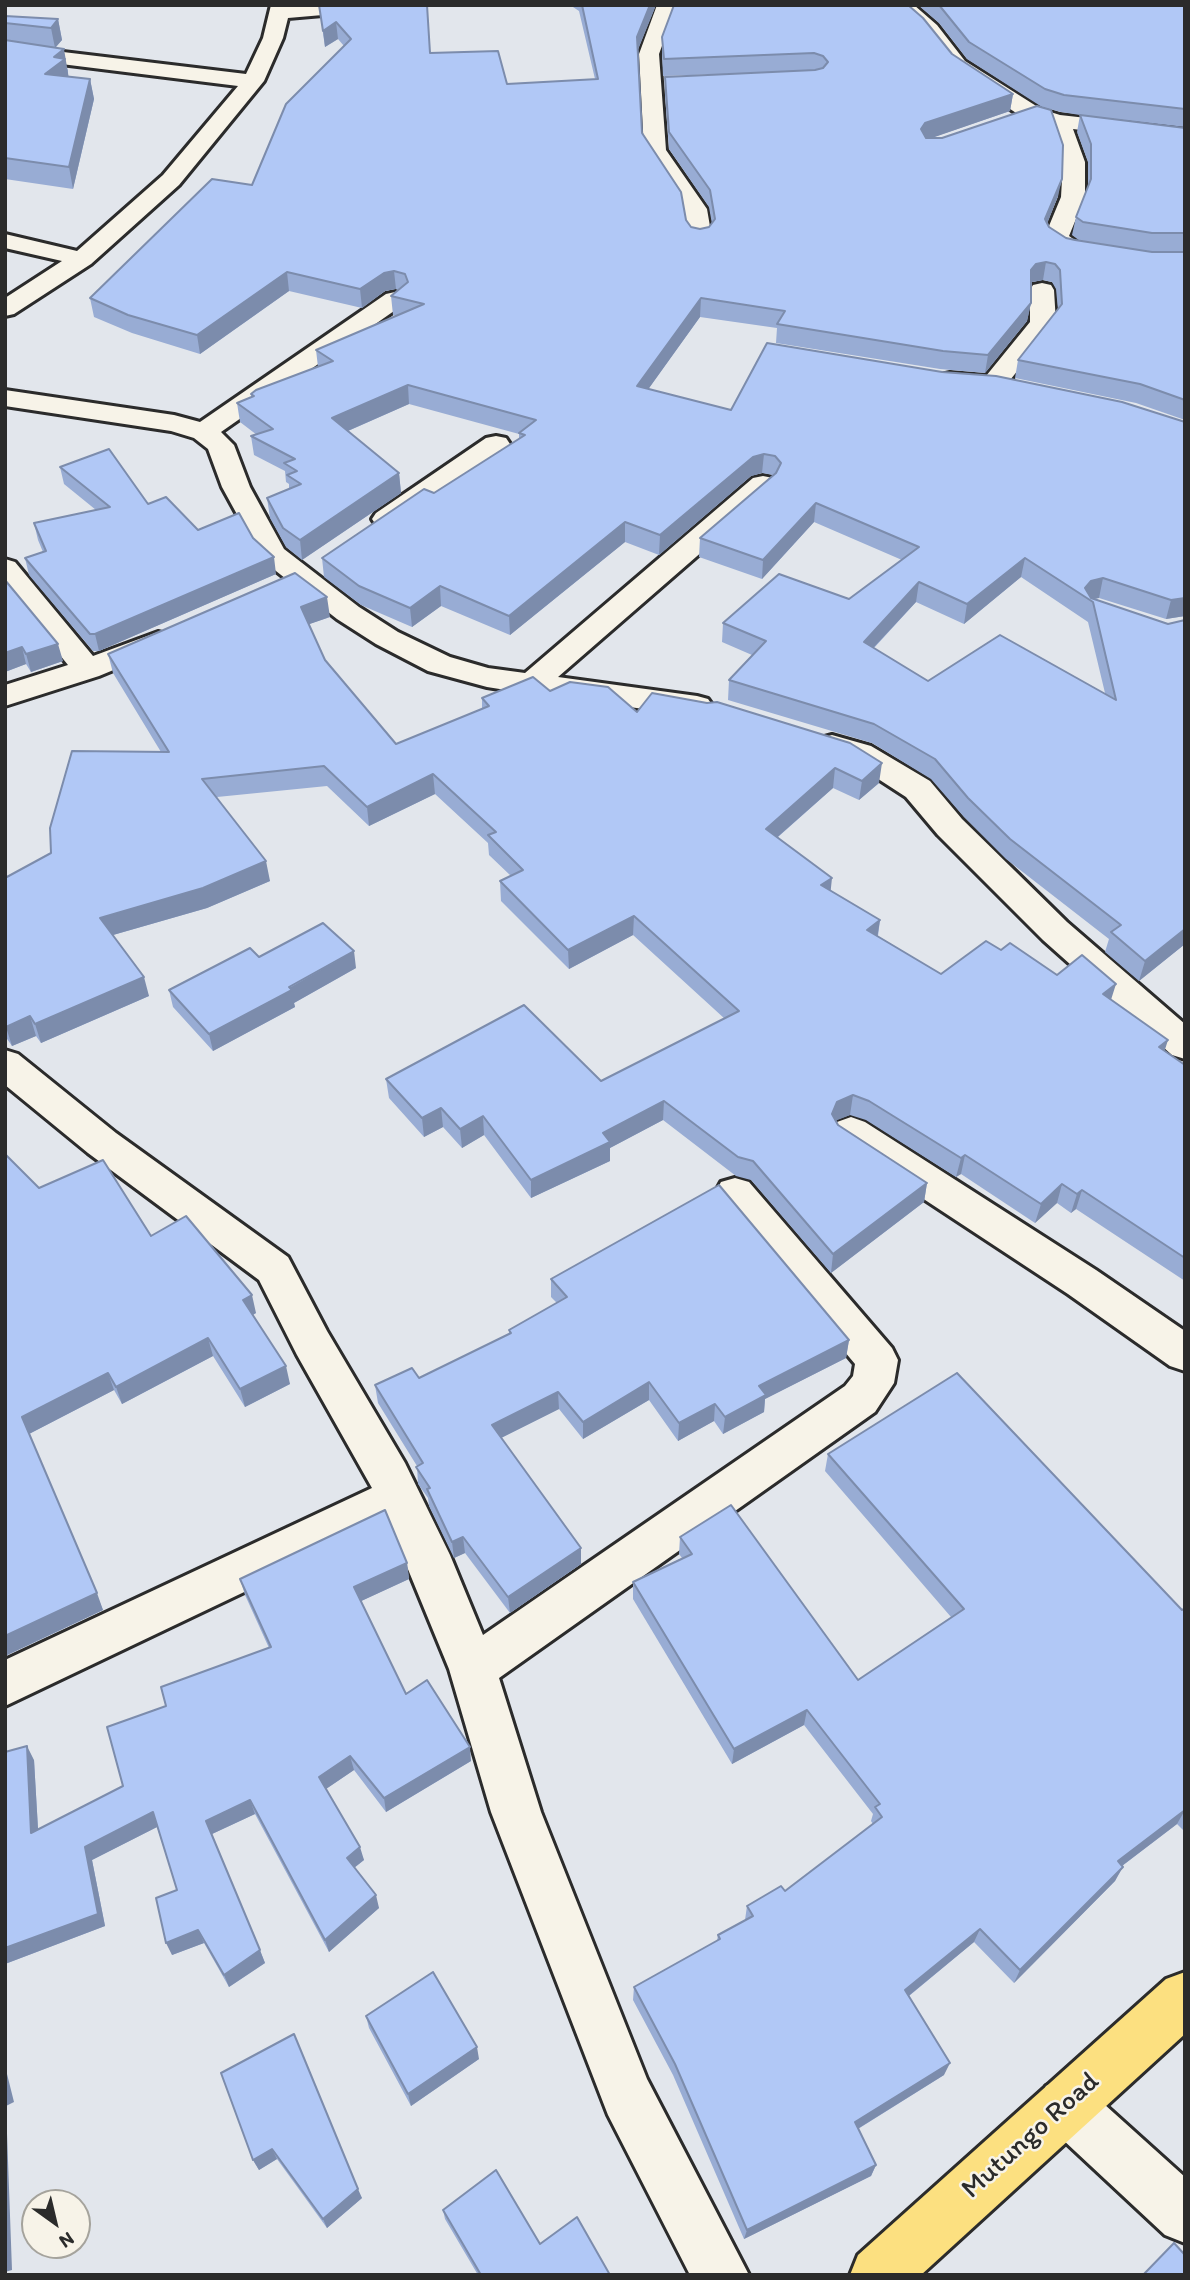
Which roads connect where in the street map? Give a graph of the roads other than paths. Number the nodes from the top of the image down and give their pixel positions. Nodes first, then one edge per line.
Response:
1 (369, 5) edge
2 (667, 5) edge
3 (901, 5) edge
4 (280, 9) edge
5 (5, 51) edge
6 (253, 81) junction
7 (678, 85) edge
8 (652, 86) junction
9 (1032, 114) junction
10 (1059, 121) junction
11 (1007, 122) edge
12 (1185, 136) edge
13 (700, 238) edge
14 (5, 241) edge
15 (82, 259) junction
16 (1185, 261) edge
17 (1042, 290) dead end
18 (395, 299) edge
19 (5, 309) edge
20 (928, 378) edge
21 (5, 398) edge
22 (204, 432) junction
23 (496, 444) dead end
24 (762, 484) edge
25 (369, 530) edge
26 (5, 568) edge
27 (187, 629) edge
28 (88, 669) junction
29 (531, 684) junction
30 (5, 696) edge
31 (719, 710) edge
32 (809, 738) edge
33 (1185, 1045) edge
34 (5, 1064) edge
35 (851, 1132) edge
36 (735, 1193) dead end
37 (1185, 1354) edge
38 (399, 1497) junction
39 (472, 1669) junction
40 (5, 1684) edge
41 (1185, 1998) edge
42 (1065, 2105) junction
43 (1185, 2215) edge
44 (721, 2275) edge
45 (878, 2275) edge

1 - 4 street
2 - 8 street
3 - 9 street
4 - 6 street
5 - 6 street
6 - 15 street
7 - 8 street
8 - 13 street
9 - 10 street
9 - 11 street
10 - 12 street
10 - 16 street
14 - 15 street
15 - 19 street
17 - 20 street
18 - 22 street
21 - 22 street
22 - 29 street
23 - 25 street
24 - 29 street
26 - 28 street
27 - 28 street
28 - 30 street
29 - 31 street
32 - 33 street
34 - 38 street
35 - 37 street
36 - 39 street
38 - 39 street
38 - 40 street
39 - 44 street
41 - 42 main road, Mutungo Road
42 - 43 street
42 - 45 main road, Mutungo Road

